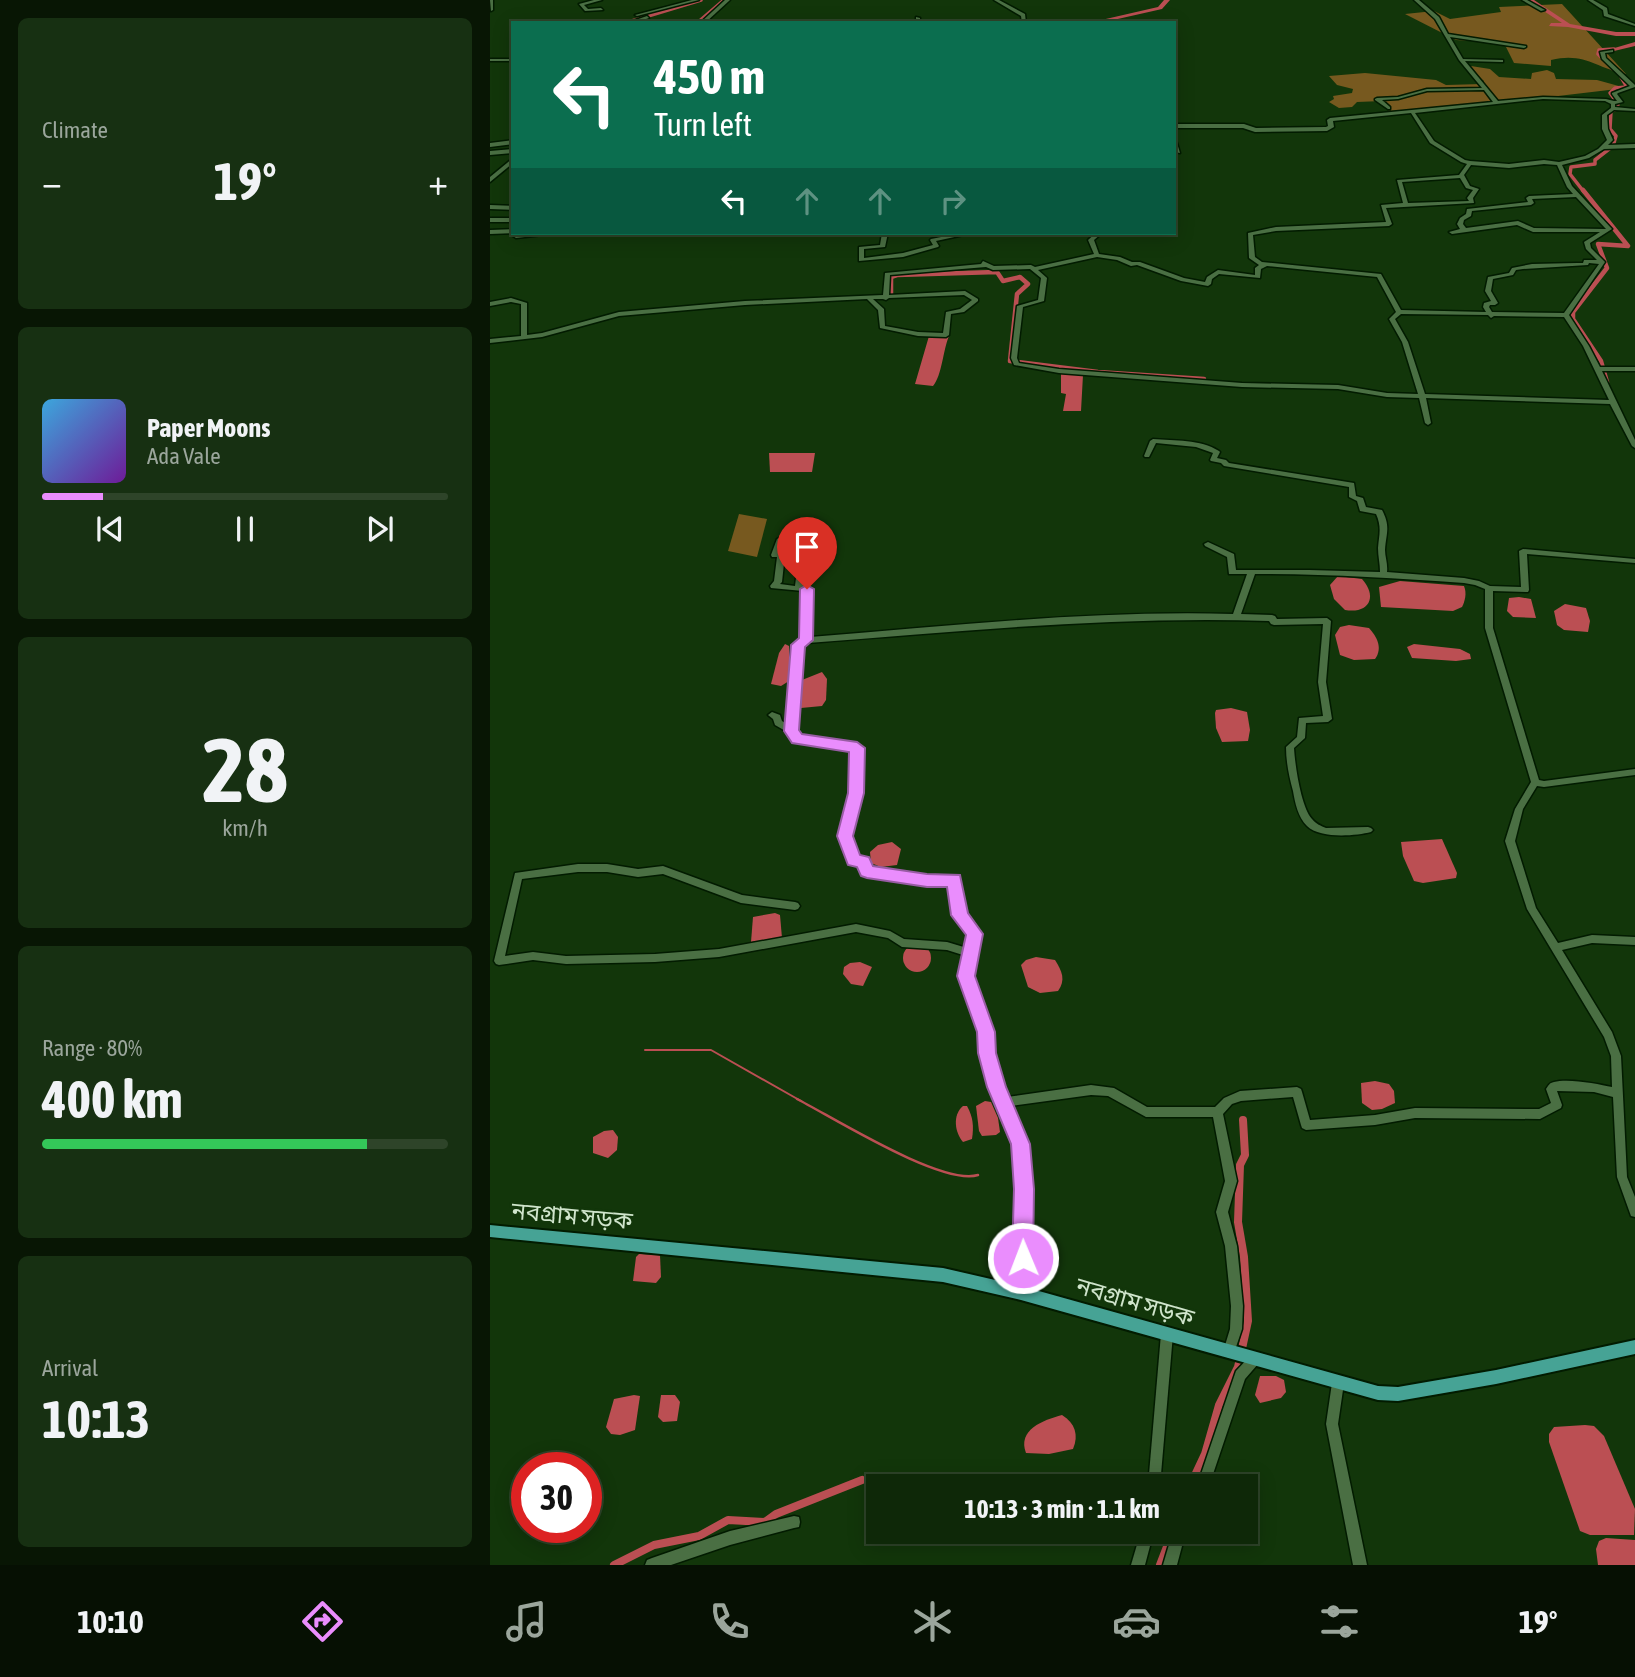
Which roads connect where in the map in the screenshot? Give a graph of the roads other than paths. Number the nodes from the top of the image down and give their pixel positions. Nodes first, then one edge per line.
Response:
1 (491, 0) edge
2 (600, 0) edge
3 (697, 0) edge
4 (728, 0) edge
5 (996, 0) edge
6 (1416, 0) edge
7 (1524, 0) edge
8 (1590, 0) edge
9 (601, 9) dead end
10 (491, 10) edge
11 (1543, 10) dead end
12 (638, 15) dead end
13 (652, 15) dead end
14 (635, 21) edge
15 (704, 21) edge
16 (1024, 21) edge
17 (1635, 26) edge
18 (1447, 35) junction
19 (1524, 47) dead end
20 (1611, 51) dead end
21 (490, 60) edge
22 (511, 60) edge
23 (1461, 61) junction
24 (1501, 61) dead end
25 (1635, 75) edge
26 (1623, 76) junction
27 (1485, 89) junction
28 (1497, 103) junction
29 (1615, 107) junction
30 (1388, 108) dead end
31 (1635, 110) edge
32 (1413, 113) junction
33 (1176, 126) edge
34 (511, 142) edge
35 (1176, 143) edge
36 (490, 145) edge
37 (1635, 146) edge
38 (1604, 148) junction
39 (511, 151) edge
40 (1178, 152) dead end
41 (490, 153) edge
42 (511, 162) edge
43 (1470, 163) junction
44 (1559, 164) junction
45 (1462, 176) junction
46 (490, 180) edge
47 (1577, 195) junction
48 (1405, 203) junction
49 (490, 207) edge
50 (511, 208) edge
51 (490, 220) edge
52 (511, 220) edge
53 (1609, 229) junction
54 (1464, 230) junction
55 (511, 231) edge
56 (490, 232) edge
57 (1452, 232) dead end
58 (885, 235) edge
59 (959, 235) edge
60 (1097, 235) edge
61 (903, 255) junction
62 (1097, 255) junction
63 (1602, 262) junction
64 (1265, 265) junction
65 (1036, 269) junction
66 (912, 272) junction
67 (887, 296) junction
68 (870, 299) junction
69 (490, 304) edge
70 (1399, 312) junction
71 (1566, 315) junction
72 (1491, 316) junction
73 (524, 337) junction
74 (490, 341) edge
75 (1601, 369) junction
76 (1635, 369) edge
77 (1422, 396) junction
78 (1611, 402) junction
79 (1428, 424) dead end
80 (1635, 446) edge
81 (1147, 456) dead end
82 (1209, 544) dead end
83 (1635, 561) edge
84 (1252, 572) junction
85 (1383, 574) junction
86 (1489, 588) junction
87 (799, 589) junction
88 (1237, 617) junction
89 (806, 640) junction
90 (772, 715) dead end
91 (792, 731) junction
92 (1635, 772) edge
93 (1535, 782) junction
94 (1368, 830) dead end
95 (795, 906) dead end
96 (1635, 941) edge
97 (1557, 947) junction
98 (970, 953) junction
99 (1616, 1093) junction
100 (1002, 1102) junction
101 (1217, 1112) junction
102 (1635, 1212) edge
103 (490, 1231) edge
104 (1021, 1293) junction
105 (1167, 1334) junction
106 (1635, 1347) edge
107 (1231, 1352) junction
108 (1251, 1360) junction
109 (1338, 1383) junction
110 (1155, 1474) edge
111 (1207, 1474) edge
112 (794, 1522) dead end
113 (1144, 1544) edge
114 (1176, 1544) edge
115 (652, 1565) edge
116 (1138, 1565) edge
117 (1170, 1565) edge
118 (1360, 1565) edge

1 - 10 street
2 - 9 street
3 - 12 street
4 - 15 street
5 - 16 street
6 - 18 street
7 - 11 street
8 - 17 street
13 - 14 street
18 - 19 street
18 - 23 street
20 - 26 street
21 - 22 street
23 - 24 street
23 - 27 street
25 - 26 street
26 - 29 street
27 - 28 street
27 - 30 street
28 - 29 street
28 - 32 street
29 - 31 street
29 - 38 street
32 - 33 street
32 - 43 street
34 - 36 street
35 - 40 street
37 - 38 street
38 - 44 street
39 - 41 street
42 - 46 street
43 - 44 street
43 - 45 street
44 - 47 street
45 - 48 street
45 - 48 street
47 - 53 street
47 - 54 street
48 - 64 street
49 - 50 street
51 - 52 street
53 - 54 street
53 - 63 street
54 - 57 street
55 - 56 street
58 - 61 street
59 - 61 street
60 - 62 street
61 - 66 street
62 - 64 street
62 - 65 street
63 - 71 street
63 - 72 street
64 - 70 street
65 - 66 street
65 - 77 street
66 - 67 street
67 - 68 street
67 - 68 street
68 - 73 street
69 - 73 street
70 - 72 street
70 - 77 street
71 - 72 street
71 - 75 street
73 - 74 street
75 - 76 street
75 - 78 street
77 - 78 street
77 - 79 street
78 - 80 street
81 - 85 street
82 - 84 street
83 - 86 street
84 - 85 street
84 - 88 street
85 - 86 street
86 - 93 street
87 - 87 street
87 - 89 street
88 - 89 street
88 - 94 street
89 - 91 street
90 - 91 street
91 - 98 street
92 - 93 street
93 - 97 street
95 - 98 street
96 - 97 street
97 - 99 street
98 - 100 street
99 - 101 street
99 - 102 street
100 - 101 street
100 - 104 street
101 - 107 street
103 - 104 main road, নবগ্রাম সড়ক
104 - 105 main road, নবগ্রাম সড়ক
105 - 107 main road, নবগ্রাম সড়ক
105 - 110 street
106 - 109 main road, নবগ্রাম সড়ক
107 - 108 main road, নবগ্রাম সড়ক
108 - 109 main road, নবগ্রাম সড়ক
108 - 111 street
109 - 118 street
112 - 115 street
113 - 116 street
114 - 117 street

